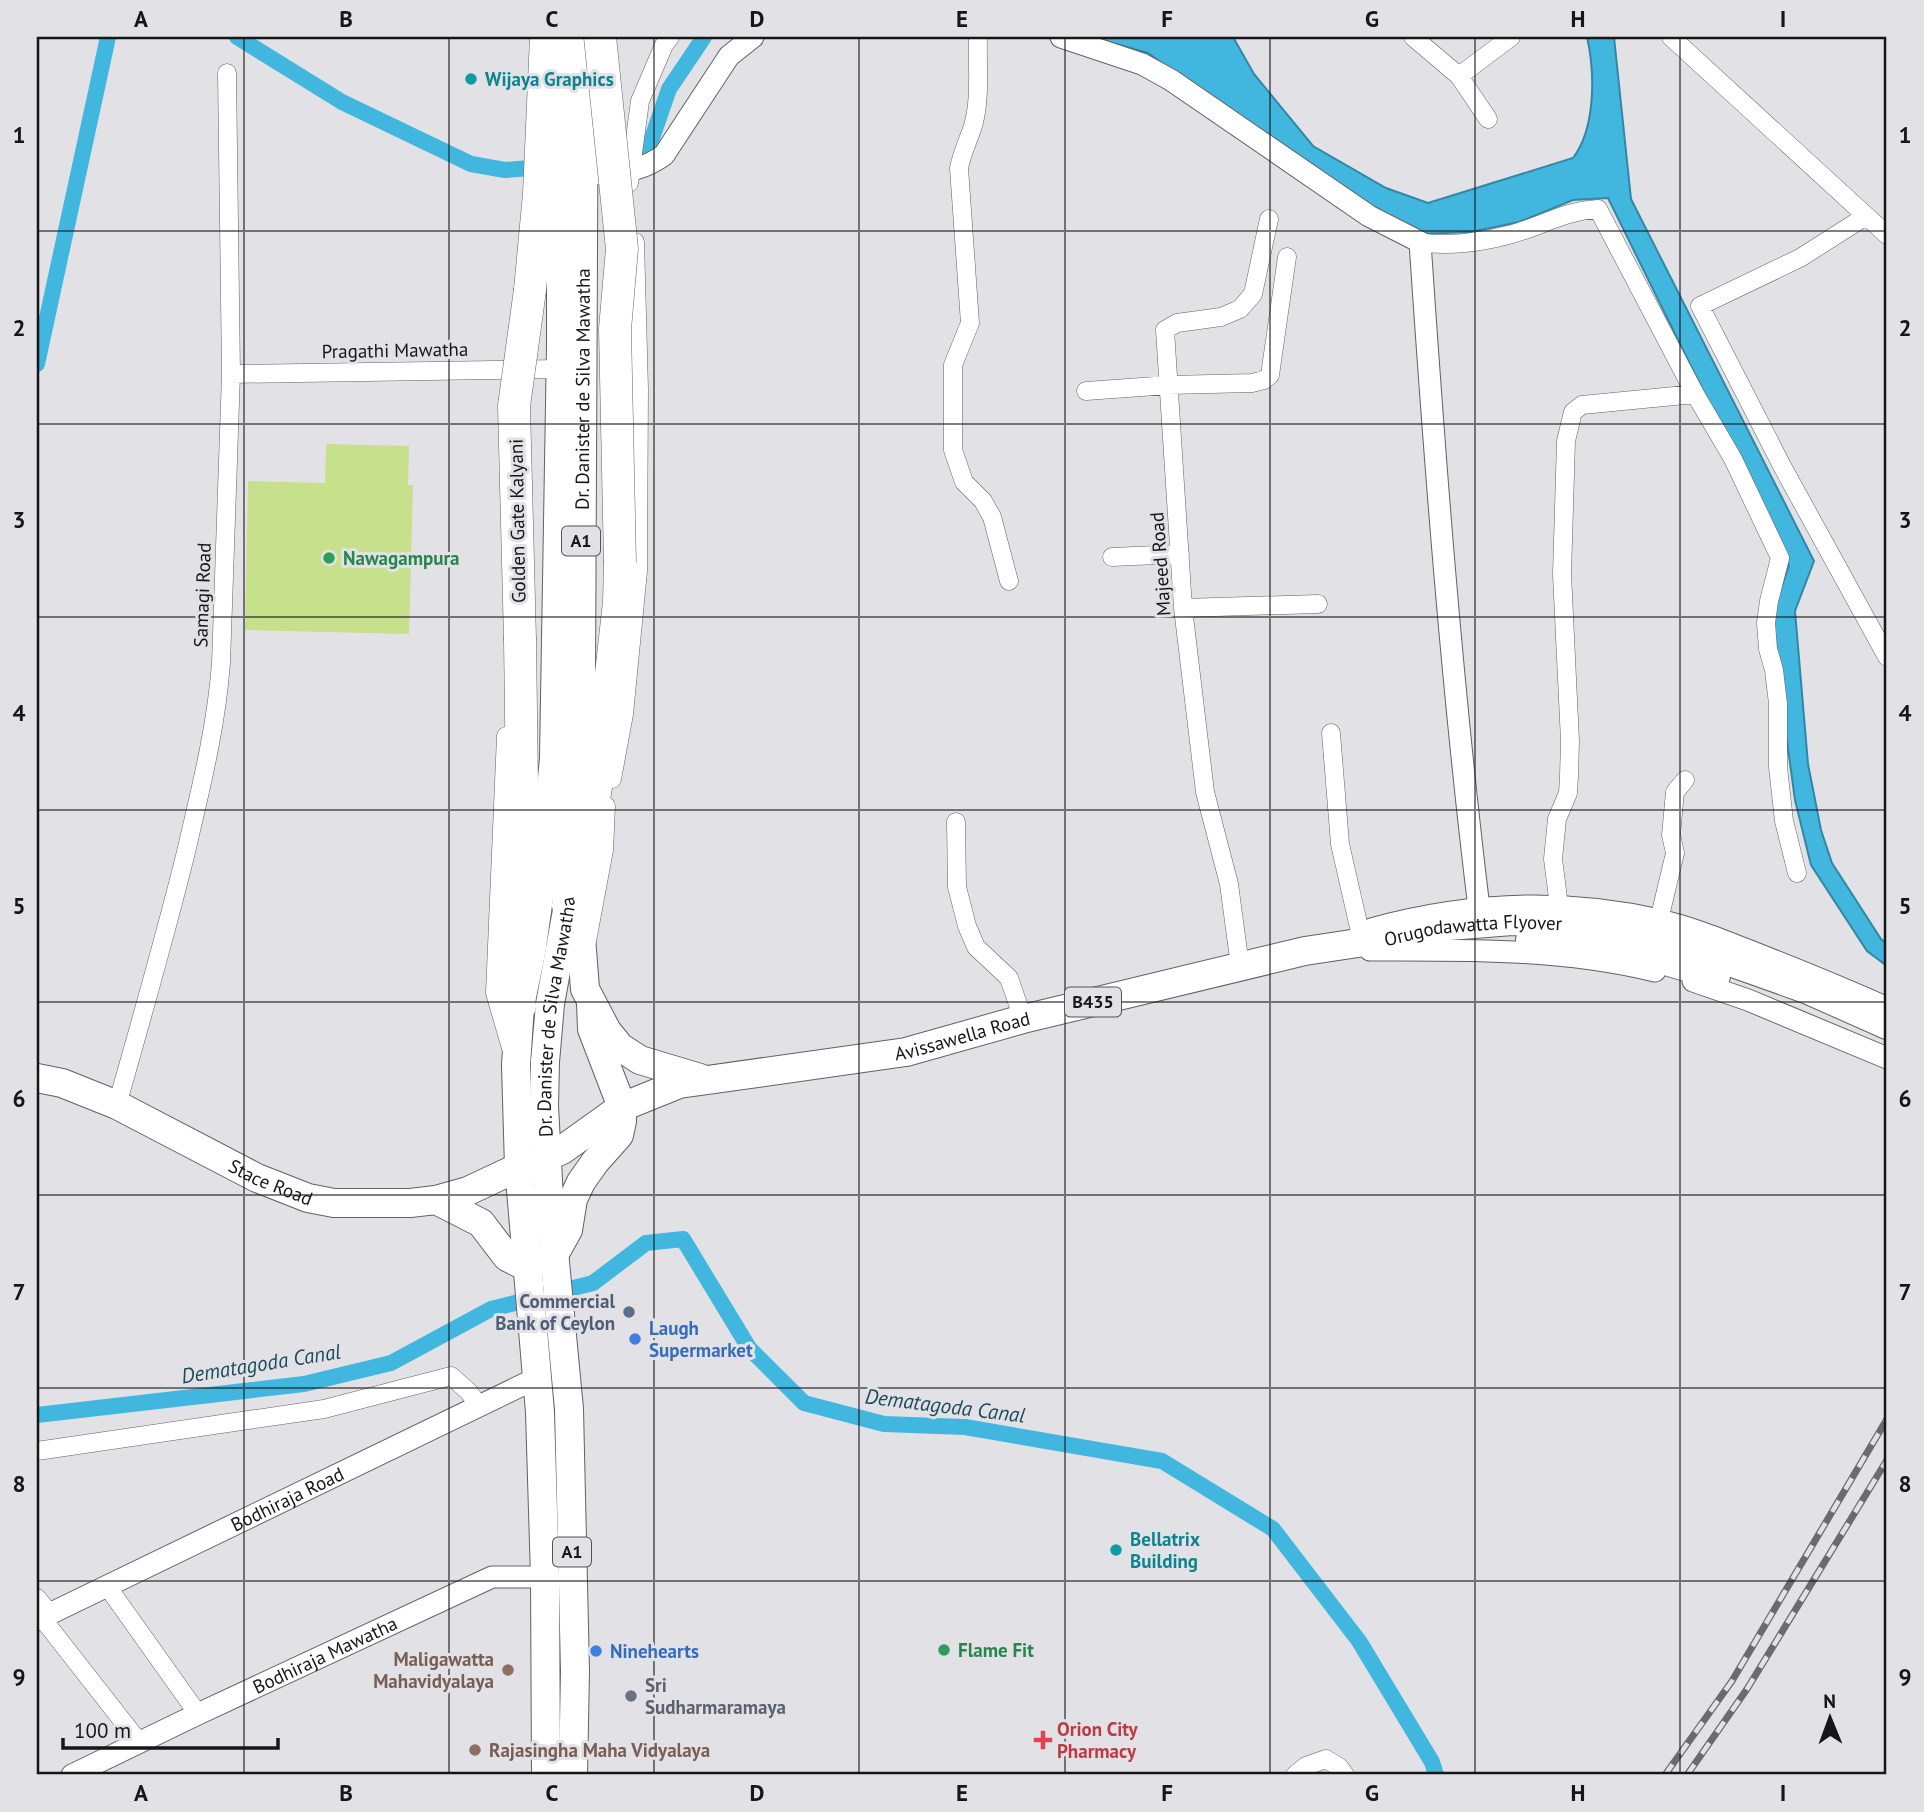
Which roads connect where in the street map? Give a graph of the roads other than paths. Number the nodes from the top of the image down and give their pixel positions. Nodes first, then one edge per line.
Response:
1 (546, 37) edge
2 (561, 37) edge
3 (584, 37) edge
4 (600, 37) edge
5 (670, 37) edge
6 (753, 37) edge
7 (978, 37) edge
8 (1062, 37) edge
9 (1413, 37) edge
10 (1511, 37) edge
11 (1671, 37) edge
12 (227, 73) dead end
13 (1459, 76) junction
14 (1488, 119) dead end
15 (572, 134) junction
16 (630, 168) junction
17 (583, 175) junction
18 (1866, 216) junction
19 (1269, 219) dead end
20 (1887, 235) edge
21 (1420, 242) junction
22 (1287, 257) dead end
23 (560, 369) junction
24 (504, 370) junction
25 (232, 374) junction
26 (1169, 385) junction
27 (1086, 391) dead end
28 (1695, 394) junction
29 (1180, 554) junction
30 (1112, 557) dead end
31 (1009, 581) dead end
32 (1318, 604) dead end
33 (1183, 608) junction
34 (1887, 657) edge
35 (1331, 733) dead end
36 (1685, 780) dead end
37 (956, 822) dead end
38 (1797, 873) dead end
39 (568, 905) junction
40 (1559, 906) junction
41 (1479, 908) junction
42 (1659, 920) junction
43 (1360, 932) junction
44 (1391, 938) junction
45 (1305, 951) junction
46 (1240, 967) junction
47 (583, 970) junction
48 (591, 1003) junction
49 (520, 1006) junction
50 (1887, 1008) edge
51 (1023, 1019) junction
52 (1887, 1025) edge
53 (1887, 1045) edge
54 (1887, 1058) edge
55 (516, 1065) junction
56 (37, 1078) edge
57 (705, 1079) junction
58 (117, 1105) junction
59 (622, 1107) junction
60 (547, 1157) junction
61 (519, 1167) junction
62 (436, 1200) junction
63 (542, 1267) junction
64 (548, 1329) junction
65 (537, 1378) junction
66 (479, 1406) junction
67 (37, 1451) edge
68 (545, 1577) junction
69 (107, 1586) junction
70 (41, 1612) edge
71 (198, 1713) junction
72 (139, 1742) junction
73 (72, 1775) edge
74 (547, 1775) edge
75 (573, 1775) edge
76 (1295, 1775) edge
77 (1345, 1775) edge

1 - 49 highway, Golden Gate Kalyani, bridge
2 - 15 main road, A1
3 - 15 main road, A1
4 - 39 highway, bridge
5 - 16 street
6 - 16 street
7 - 31 street
8 - 21 street
9 - 13 street
10 - 13 street
11 - 18 street
12 - 25 street, Samagi Road
13 - 14 street
15 - 17 main road, Dr. Danister de Silva Mawatha / A1
15 - 23 main road, Dr. Danister de Silva Mawatha / A1
16 - 17 street
16 - 47 street
17 - 39 main road, Dr. Danister de Silva Mawatha / A1
18 - 20 street
18 - 34 street
19 - 26 street, Majeed Road
21 - 28 street
21 - 41 street
22 - 26 street
23 - 24 street, Pragathi Mawatha
23 - 49 main road, Dr. Danister de Silva Mawatha / A1
24 - 25 street, Pragathi Mawatha
24 - 55 street
25 - 58 street, Samagi Road
26 - 27 street
26 - 29 street, Majeed Road
28 - 38 street
28 - 40 street
29 - 30 street
29 - 33 street, Majeed Road
32 - 33 street
33 - 46 street, Majeed Road
35 - 43 street
36 - 42 street
37 - 51 street
39 - 47 main road
39 - 60 main road, Dr. Danister de Silva Mawatha / A1
40 - 41 street
40 - 42 street
41 - 43 street
42 - 50 street
43 - 45 street
44 - 45 main road, Avissawella Road / B435
44 - 52 main road, Orugodawatta Flyover / B435
44 - 53 main road, Orugodawatta Flyover / B435
45 - 46 main road, Avissawella Road / B435
45 - 54 street
46 - 51 main road, Avissawella Road / B435
47 - 48 main road
48 - 57 main road
48 - 59 main road
49 - 55 main road, Dr. Danister de Silva Mawatha / A1
51 - 57 main road, Avissawella Road / B435
55 - 61 main road, Dr. Danister de Silva Mawatha / A1
56 - 58 main road, Stace Road
57 - 59 main road, Avissawella Road / B435
58 - 62 main road, Stace Road
59 - 60 main road, Avissawella Road / B435
59 - 63 main road
60 - 61 main road, Avissawella Road
60 - 63 main road, Dr. Danister de Silva Mawatha / A1
61 - 62 main road, Stace Road
61 - 63 main road, Dr. Danister de Silva Mawatha / A1
62 - 63 main road
63 - 64 main road, Dr. Danister de Silva Mawatha / A1
64 - 65 main road, Dr. Danister de Silva Mawatha / A1
64 - 75 main road, Dr. Danister de Silva Mawatha / A1
65 - 66 street, Bodhiraja Road
65 - 68 main road, Dr. Danister de Silva Mawatha / A1
66 - 67 street
66 - 69 street, Bodhiraja Road
68 - 71 street, Bodhiraja Mawatha
68 - 74 main road, Dr. Danister de Silva Mawatha / A1
69 - 70 street, Bodhiraja Road
69 - 71 street
70 - 72 street
71 - 72 street, Bodhiraja Mawatha
72 - 73 street, Bodhiraja Mawatha
76 - 77 street

